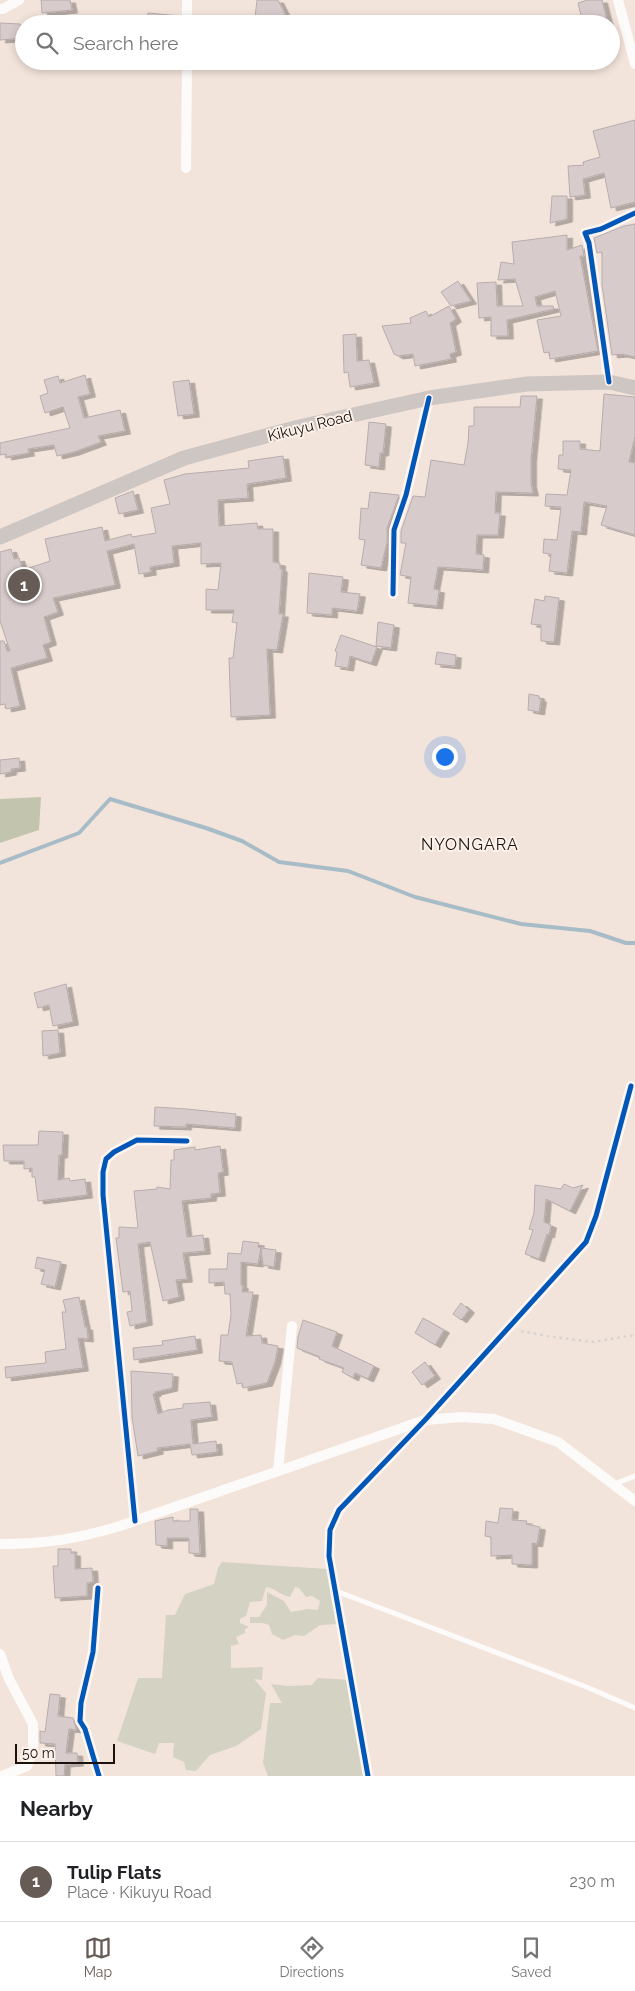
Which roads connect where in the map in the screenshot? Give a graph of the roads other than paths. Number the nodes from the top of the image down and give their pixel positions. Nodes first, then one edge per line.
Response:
1 (19, 0) edge
2 (187, 0) edge
3 (618, 0) edge
4 (0, 9) edge
5 (187, 15) edge
6 (635, 64) edge
7 (186, 70) edge
8 (186, 168) dead end
9 (635, 213) edge
10 (609, 382) junction
11 (635, 388) edge
12 (429, 398) junction
13 (0, 537) edge
14 (393, 594) dead end
15 (631, 1086) dead end
16 (187, 1141) dead end
17 (292, 1326) dead end
18 (425, 1420) junction
19 (278, 1471) junction
20 (635, 1476) edge
21 (614, 1484) junction
22 (635, 1501) edge
23 (134, 1521) junction
24 (0, 1544) edge
25 (98, 1588) dead end
26 (335, 1591) junction
27 (0, 1654) edge
28 (635, 1708) edge
29 (28, 1771) edge
30 (2, 1776) edge
31 (99, 1776) edge
32 (368, 1776) edge

1 - 4 street
2 - 5 street
3 - 6 street
7 - 8 street
9 - 10 street
10 - 11 main road, Kikuyu Road
10 - 12 main road, Kikuyu Road
12 - 13 main road, Kikuyu Road
12 - 14 street
15 - 18 street
16 - 23 street
17 - 19 street
18 - 19 street
18 - 21 street
18 - 26 street
19 - 23 street
20 - 21 lane
21 - 22 street
23 - 24 street
25 - 31 street
26 - 28 lane
26 - 32 street
27 - 29 street
29 - 30 street

